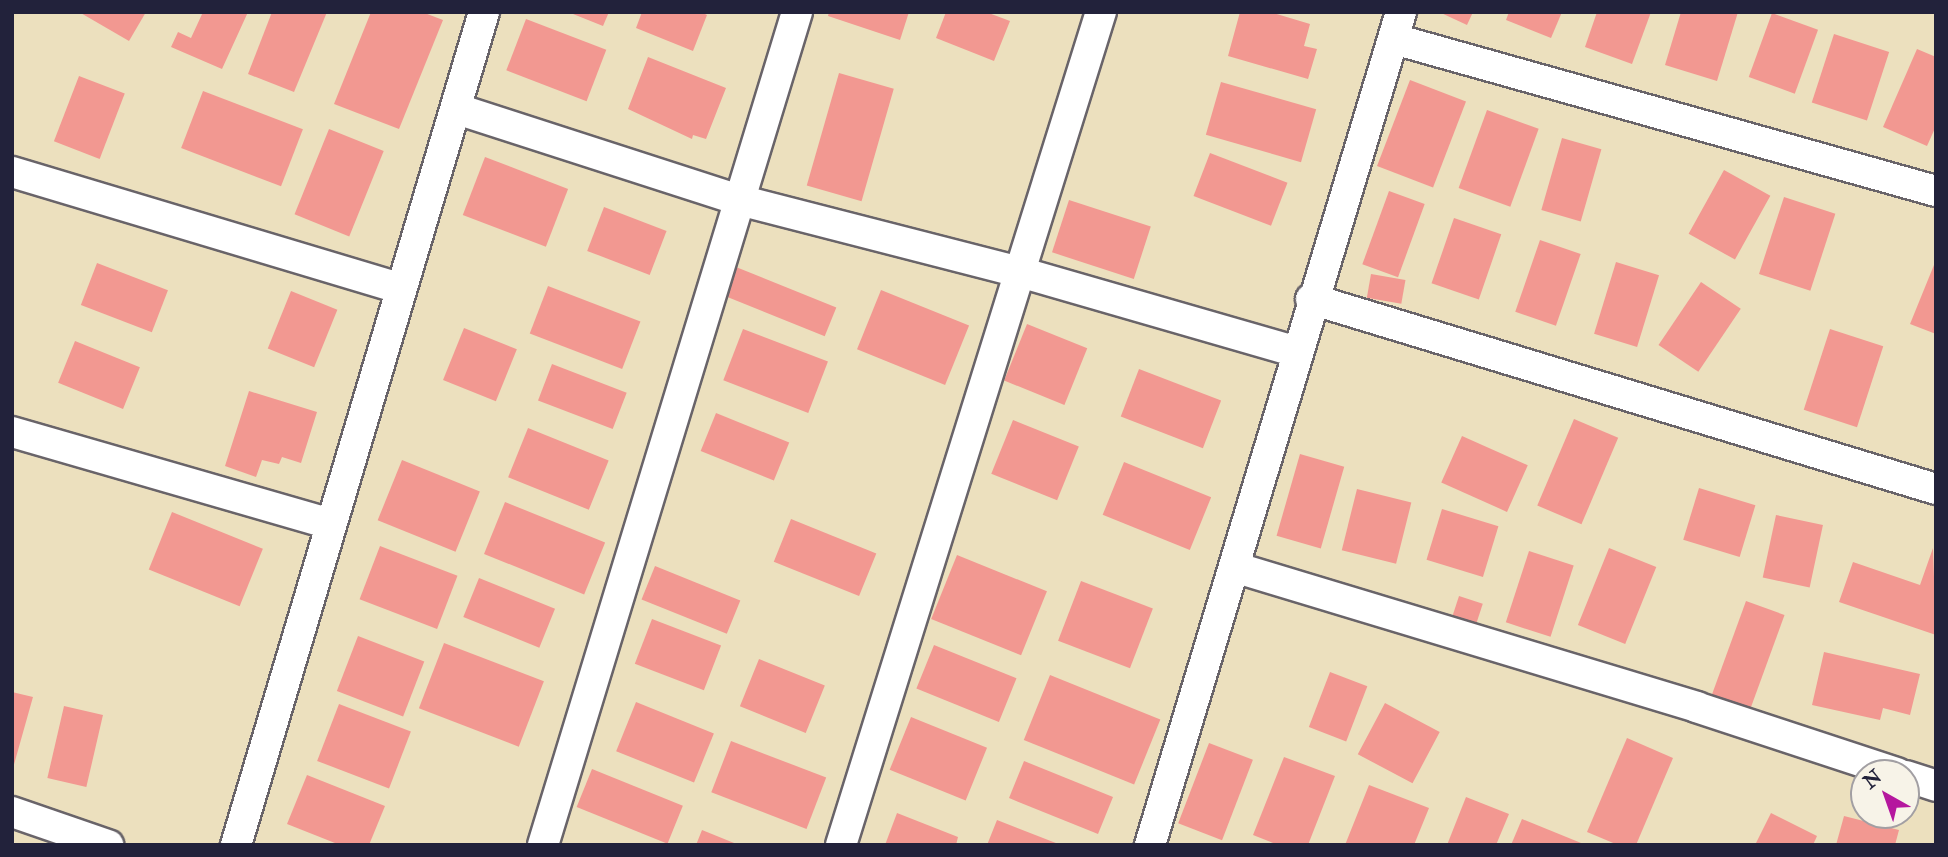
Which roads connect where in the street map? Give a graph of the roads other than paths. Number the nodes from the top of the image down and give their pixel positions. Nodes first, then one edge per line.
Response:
1 (797, 12) edge
2 (1101, 12) edge
3 (481, 13) edge
4 (1397, 26) edge
5 (457, 109) junction
6 (12, 172) edge
7 (1936, 191) edge
8 (738, 200) junction
9 (1020, 272) junction
10 (401, 289) junction
11 (1311, 299) junction
12 (1297, 352) junction
13 (12, 432) edge
14 (1936, 489) edge
15 (331, 524) junction
16 (1237, 568) junction
17 (1854, 759) edge
18 (12, 812) edge
19 (108, 845) edge
20 (236, 845) edge
21 (543, 845) edge
22 (841, 845) edge
23 (1150, 845) edge

1 - 8 street
2 - 9 street
3 - 5 street
4 - 7 street
4 - 11 street
5 - 8 street
5 - 10 street
6 - 10 street
8 - 9 street
8 - 21 street
9 - 12 street
9 - 22 street
10 - 15 street
11 - 12 street
11 - 14 street
12 - 16 street
13 - 15 street
15 - 20 street
16 - 17 street
16 - 23 street
18 - 19 street

